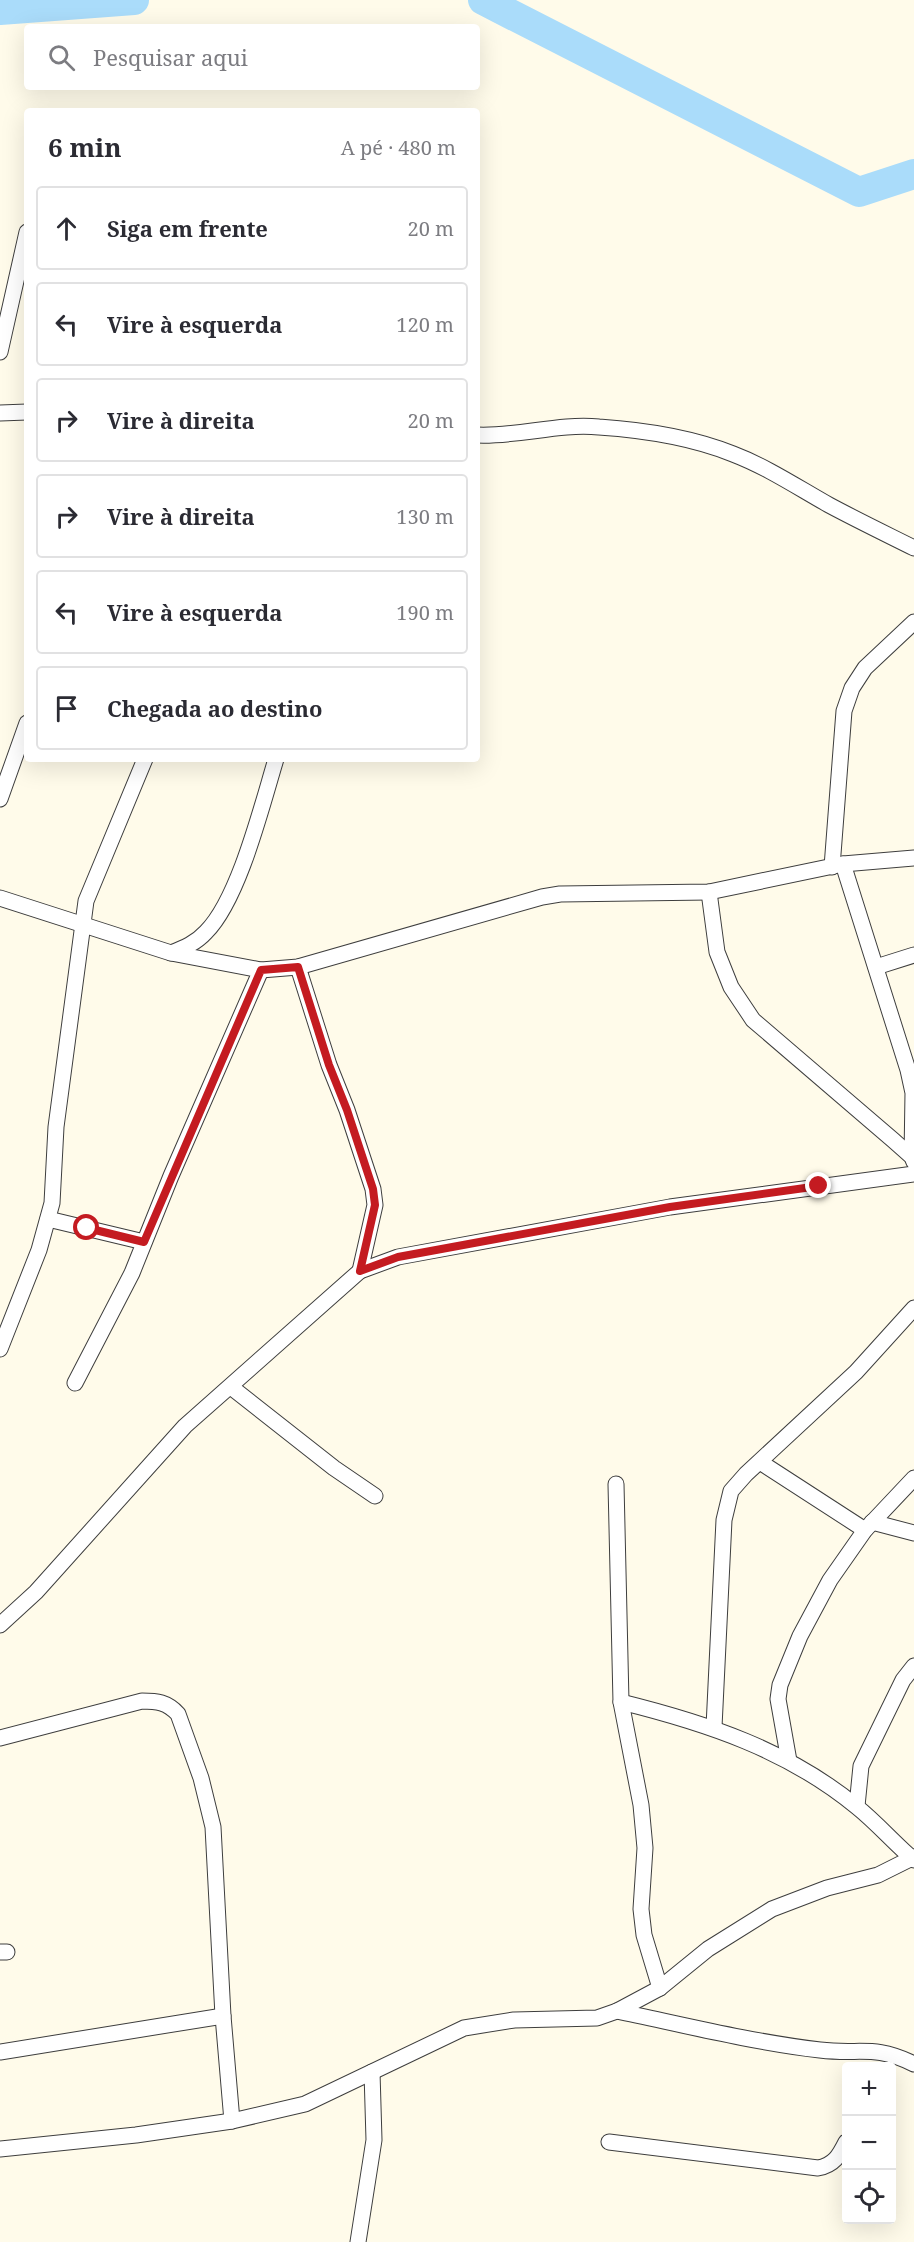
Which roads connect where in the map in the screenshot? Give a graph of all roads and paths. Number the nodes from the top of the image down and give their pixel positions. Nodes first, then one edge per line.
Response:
1 (24, 245) edge
2 (0, 352) edge
3 (24, 412) edge
4 (0, 413) edge
5 (480, 435) edge
6 (914, 548) edge
7 (914, 622) edge
8 (24, 731) edge
9 (144, 762) edge
10 (275, 762) edge
11 (0, 799) edge
12 (914, 858) edge
13 (837, 865) junction
14 (709, 892) junction
15 (0, 898) edge
16 (82, 926) junction
17 (171, 953) junction
18 (914, 955) edge
19 (298, 967) junction
20 (876, 967) junction
21 (261, 970) junction
22 (914, 1126) edge
23 (913, 1160) edge
24 (914, 1174) edge
25 (48, 1219) junction
26 (144, 1242) junction
27 (360, 1271) junction
28 (914, 1308) edge
29 (0, 1348) edge
30 (75, 1383) dead end
31 (231, 1387) junction
32 (760, 1462) junction
33 (914, 1478) edge
34 (616, 1484) dead end
35 (375, 1496) dead end
36 (868, 1526) junction
37 (914, 1533) edge
38 (0, 1625) edge
39 (914, 1666) edge
40 (621, 1702) junction
41 (714, 1727) junction
42 (0, 1738) edge
43 (789, 1761) junction
44 (857, 1806) junction
45 (913, 1859) edge
46 (660, 1988) junction
47 (617, 2012) junction
48 (223, 2016) junction
49 (0, 2052) edge
50 (892, 2061) edge
51 (914, 2064) edge
52 (372, 2072) junction
53 (232, 2121) junction
54 (609, 2142) dead end
55 (0, 2149) edge
56 (842, 2150) edge
57 (358, 2242) edge

1 - 2 street
3 - 4 street
5 - 6 street
7 - 13 street
8 - 11 street
9 - 16 street
10 - 17 street
12 - 13 street
13 - 14 street
13 - 20 street
14 - 19 street
14 - 23 street
15 - 16 street
16 - 17 street
16 - 25 street
17 - 21 street
18 - 20 street
19 - 21 street
19 - 27 street
20 - 22 street
21 - 26 street
22 - 23 street
24 - 27 street
25 - 26 street
25 - 29 street
26 - 30 street
27 - 31 street
28 - 32 street
31 - 35 street
31 - 38 street
32 - 36 street
32 - 41 street
33 - 36 street
34 - 40 street
36 - 37 street
36 - 43 street
39 - 44 street
40 - 41 street
40 - 46 street
41 - 43 street
42 - 48 street
43 - 44 street
44 - 45 street
45 - 46 street
46 - 47 street
47 - 50 street
47 - 52 street
48 - 49 street
48 - 53 street
50 - 51 street
52 - 53 street
52 - 57 street
53 - 55 street
54 - 56 street

